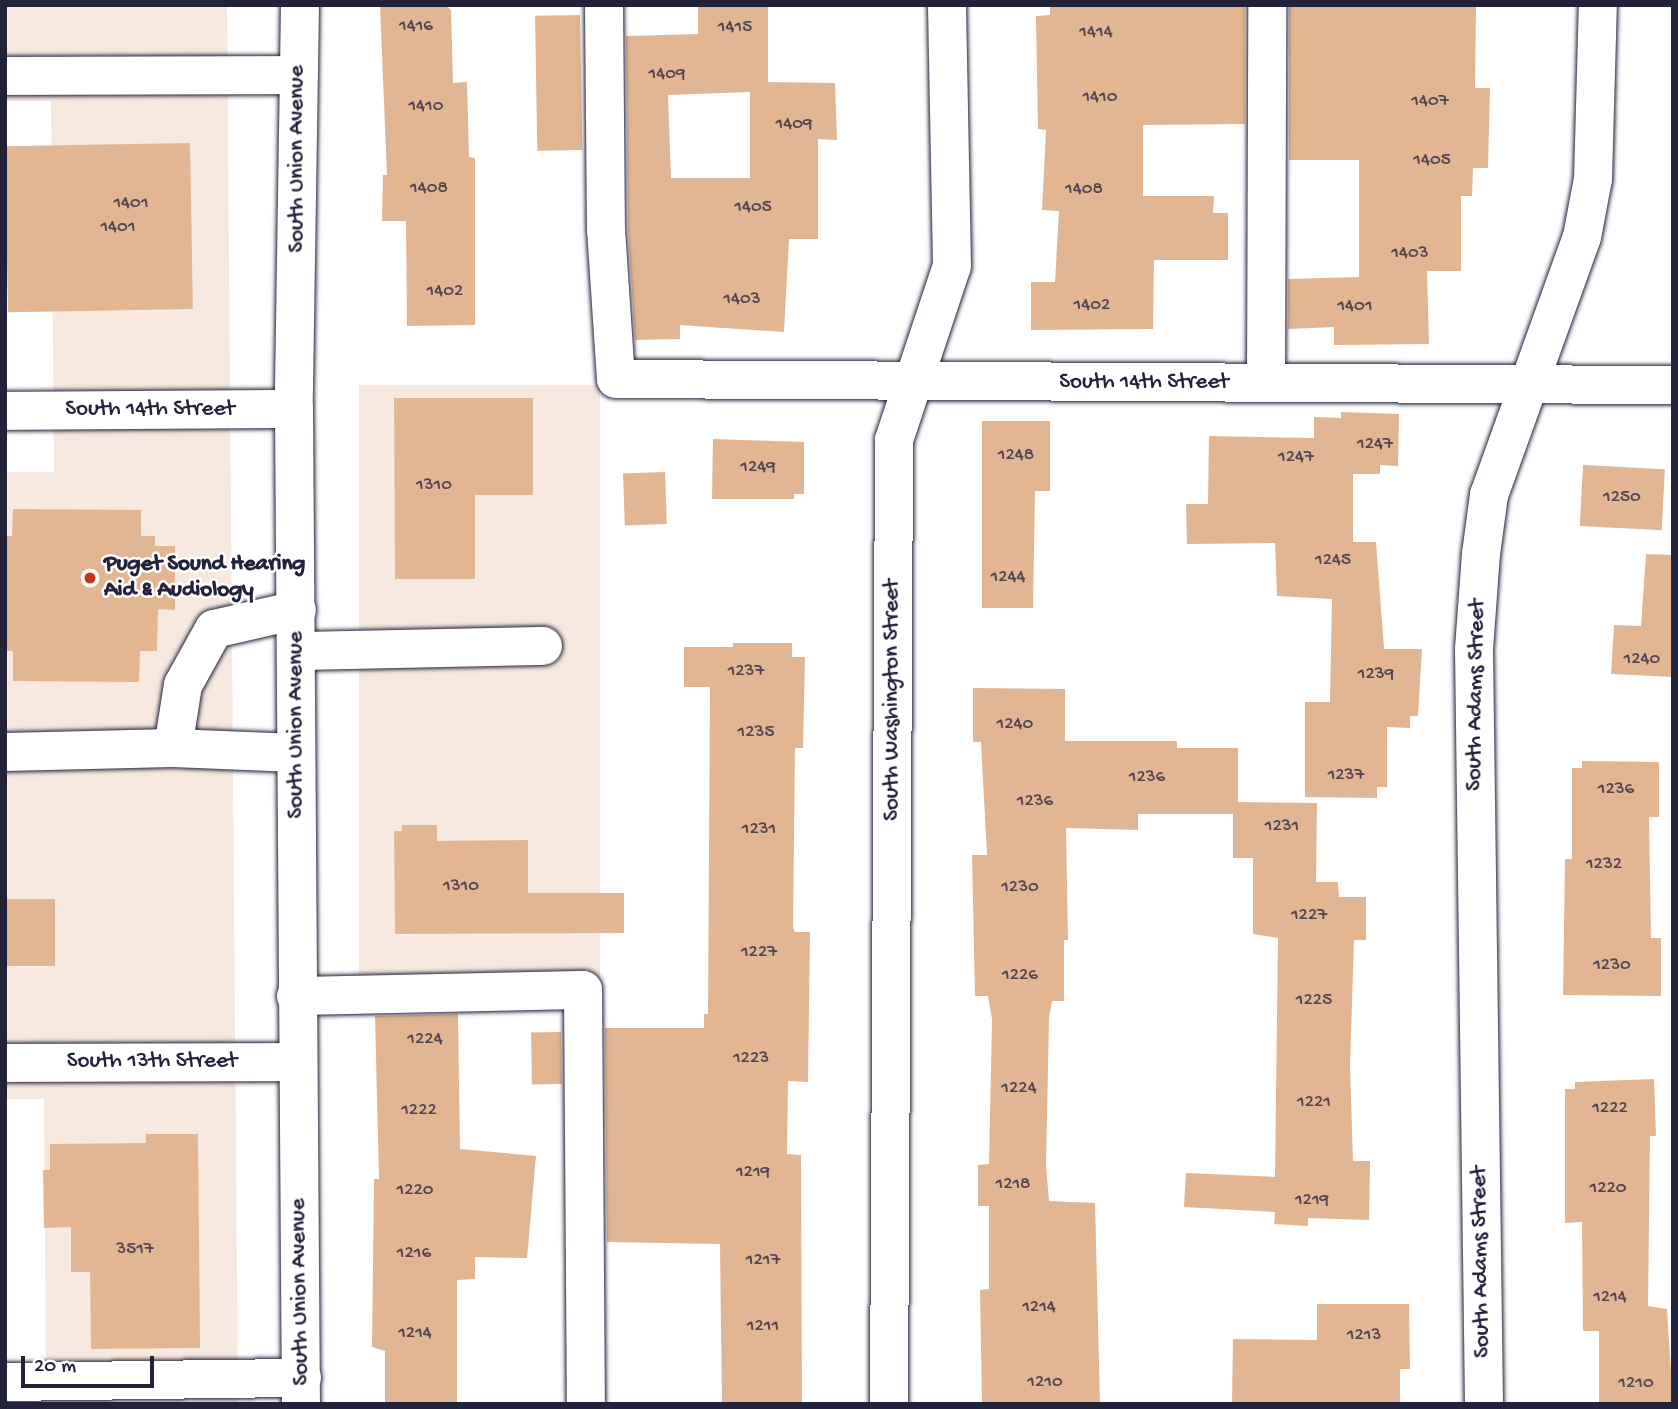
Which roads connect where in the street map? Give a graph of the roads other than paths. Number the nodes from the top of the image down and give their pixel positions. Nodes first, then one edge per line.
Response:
1 (300, 5) edge
2 (604, 5) edge
3 (947, 5) edge
4 (1267, 5) edge
5 (1598, 5) edge
6 (299, 75) junction
7 (5, 76) edge
8 (912, 382) junction
9 (1266, 383) junction
10 (1526, 384) junction
11 (1673, 385) edge
12 (294, 409) junction
13 (5, 411) edge
14 (297, 610) junction
15 (543, 646) dead end
16 (298, 651) junction
17 (173, 748) junction
18 (5, 752) edge
19 (296, 753) junction
20 (296, 996) junction
21 (298, 1062) junction
22 (5, 1063) edge
23 (5, 1382) edge
24 (302, 1391) edge
25 (586, 1404) edge
26 (890, 1404) edge
27 (1484, 1404) edge

1 - 6 street, South Union Avenue
2 - 8 street, South 14th Street
3 - 8 street, South Washington Street
4 - 9 street
5 - 10 street, South Adams Street
6 - 7 street
6 - 12 street, South Union Avenue
8 - 9 street, South 14th Street
8 - 26 street, South Washington Street
9 - 10 street, South 14th Street
10 - 11 street, South 14th Street
10 - 27 street, South Adams Street
12 - 13 street, South 14th Street
12 - 14 street, South Union Avenue
14 - 16 street, South Union Avenue
14 - 17 street
15 - 16 street
16 - 19 street, South Union Avenue
17 - 18 street
17 - 19 street
19 - 20 street, South Union Avenue
20 - 21 street, South Union Avenue
20 - 25 street
21 - 22 street, South 13th Street
21 - 24 street, South Union Avenue
23 - 24 street

